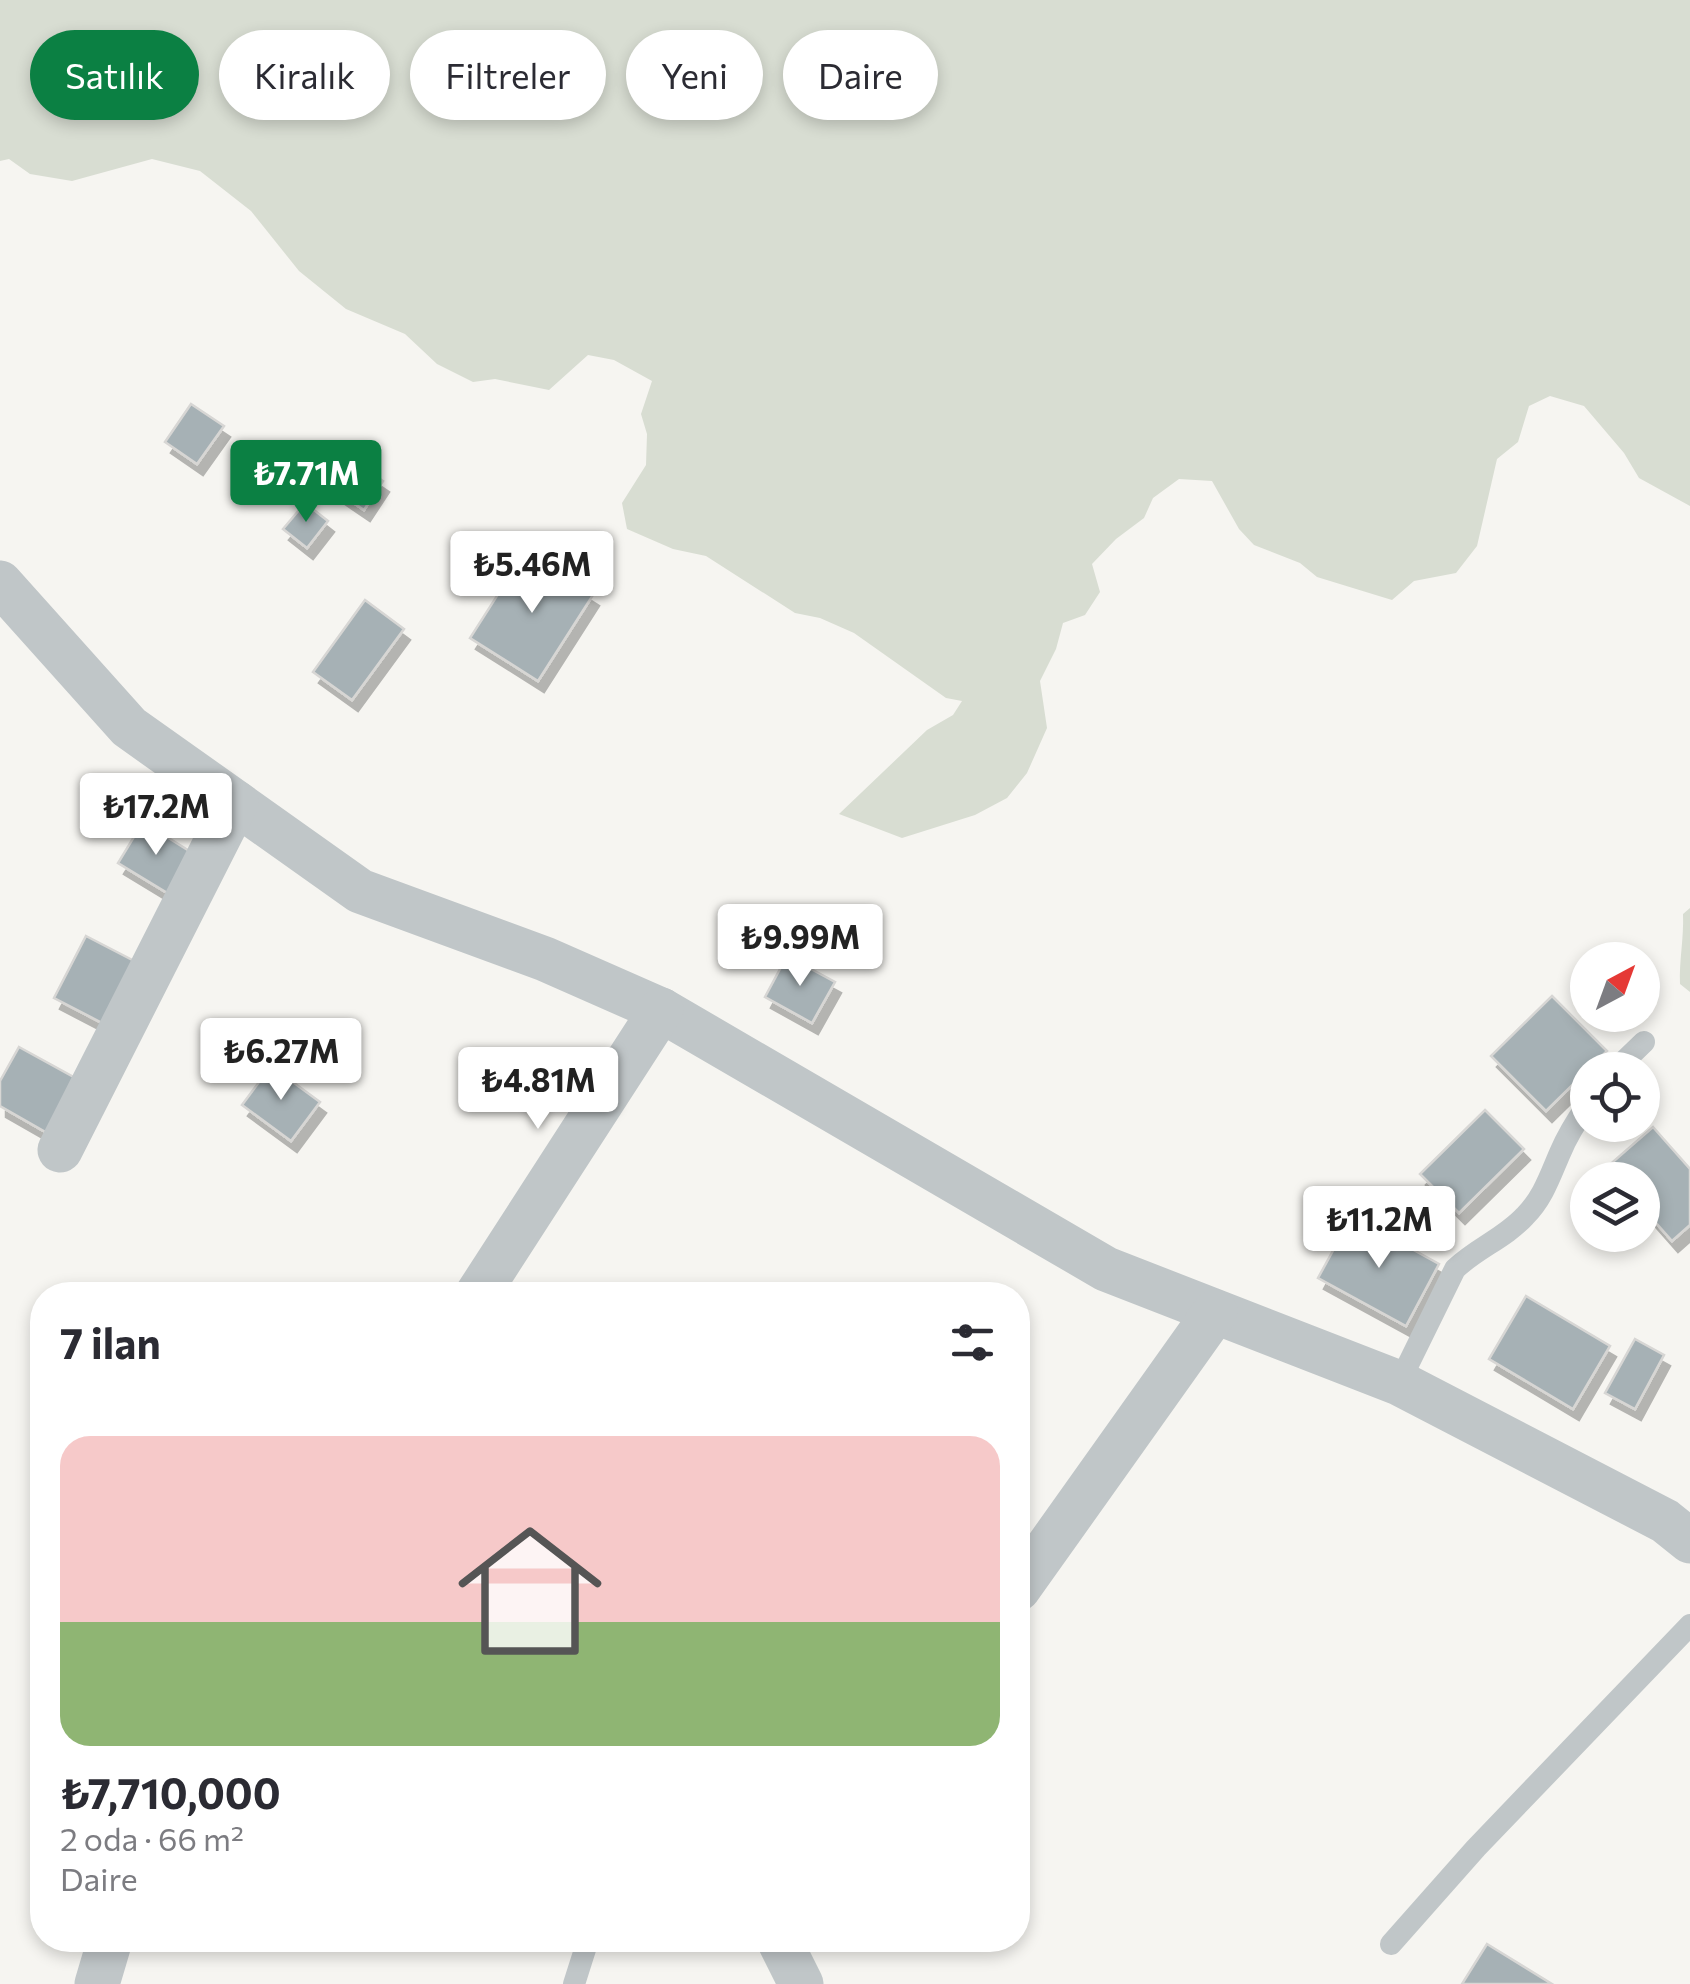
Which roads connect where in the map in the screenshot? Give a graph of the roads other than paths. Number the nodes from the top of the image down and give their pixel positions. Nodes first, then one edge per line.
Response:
1 (0, 583) edge
2 (236, 804) junction
3 (661, 1010) junction
4 (1644, 1042) dead end
5 (1633, 1052) edge
6 (1570, 1132) edge
7 (60, 1150) dead end
8 (485, 1282) edge
9 (1215, 1312) junction
10 (1400, 1383) junction
11 (1690, 1541) edge
12 (1030, 1572) edge
13 (1690, 1626) edge
14 (1391, 1944) dead end
15 (106, 1952) edge
16 (584, 1952) edge
17 (786, 1952) edge
18 (97, 1984) edge
19 (574, 1984) edge
20 (801, 1984) edge

1 - 2 street
2 - 3 street
2 - 7 street
3 - 8 street
3 - 9 street
4 - 5 lane
6 - 10 lane
9 - 10 street
9 - 12 street
10 - 11 street
13 - 14 lane
15 - 18 street
16 - 19 lane
17 - 20 street

